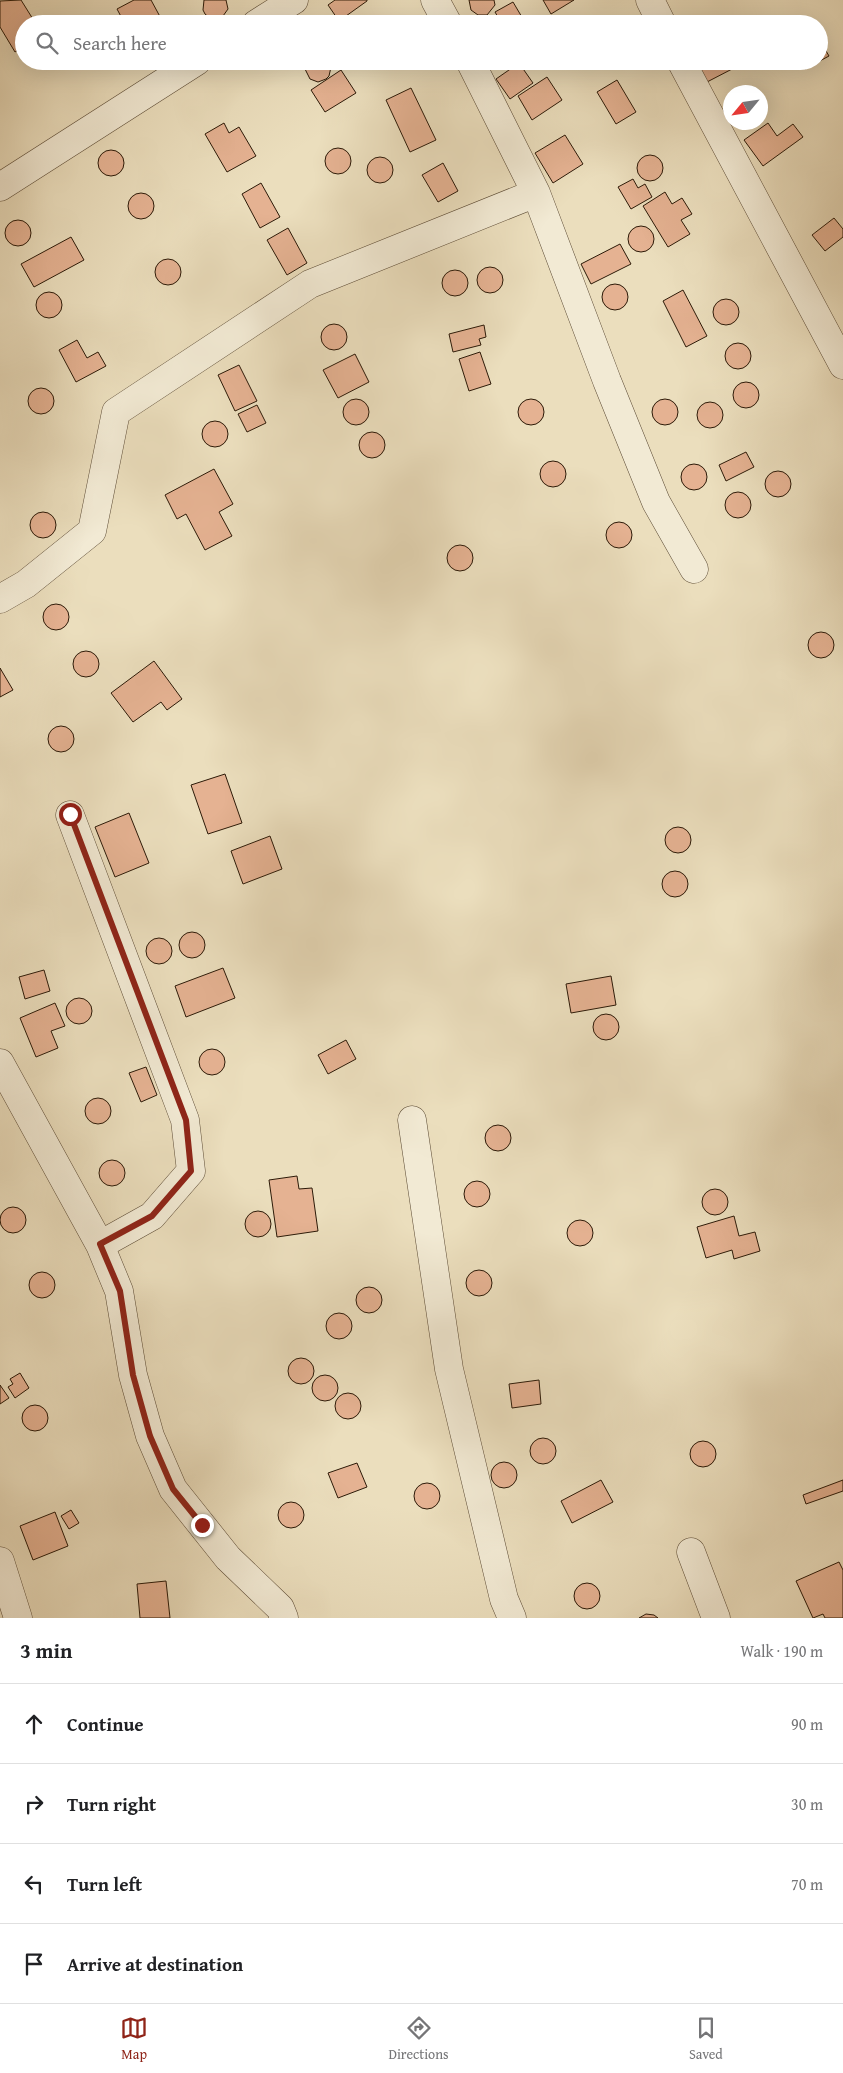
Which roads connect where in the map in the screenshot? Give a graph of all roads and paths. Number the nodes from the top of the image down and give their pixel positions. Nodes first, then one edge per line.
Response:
1 (294, 0) edge
2 (435, 0) edge
3 (650, 0) edge
4 (270, 15) edge
5 (443, 15) edge
6 (658, 15) edge
7 (183, 70) edge
8 (474, 70) edge
9 (686, 70) edge
10 (0, 187) edge
11 (536, 193) junction
12 (843, 365) edge
13 (694, 569) dead end
14 (0, 599) edge
15 (70, 814) dead end
16 (0, 1063) edge
17 (412, 1120) dead end
18 (100, 1244) junction
19 (691, 1552) dead end
20 (0, 1561) edge
21 (18, 1618) edge
22 (284, 1618) edge
23 (512, 1618) edge
24 (716, 1618) edge

1 - 4 street
2 - 5 street
3 - 6 street
7 - 10 street
8 - 11 street
9 - 12 street
11 - 13 street
11 - 14 street
15 - 18 street
16 - 18 street
17 - 23 street
18 - 22 street
19 - 24 street
20 - 21 street

